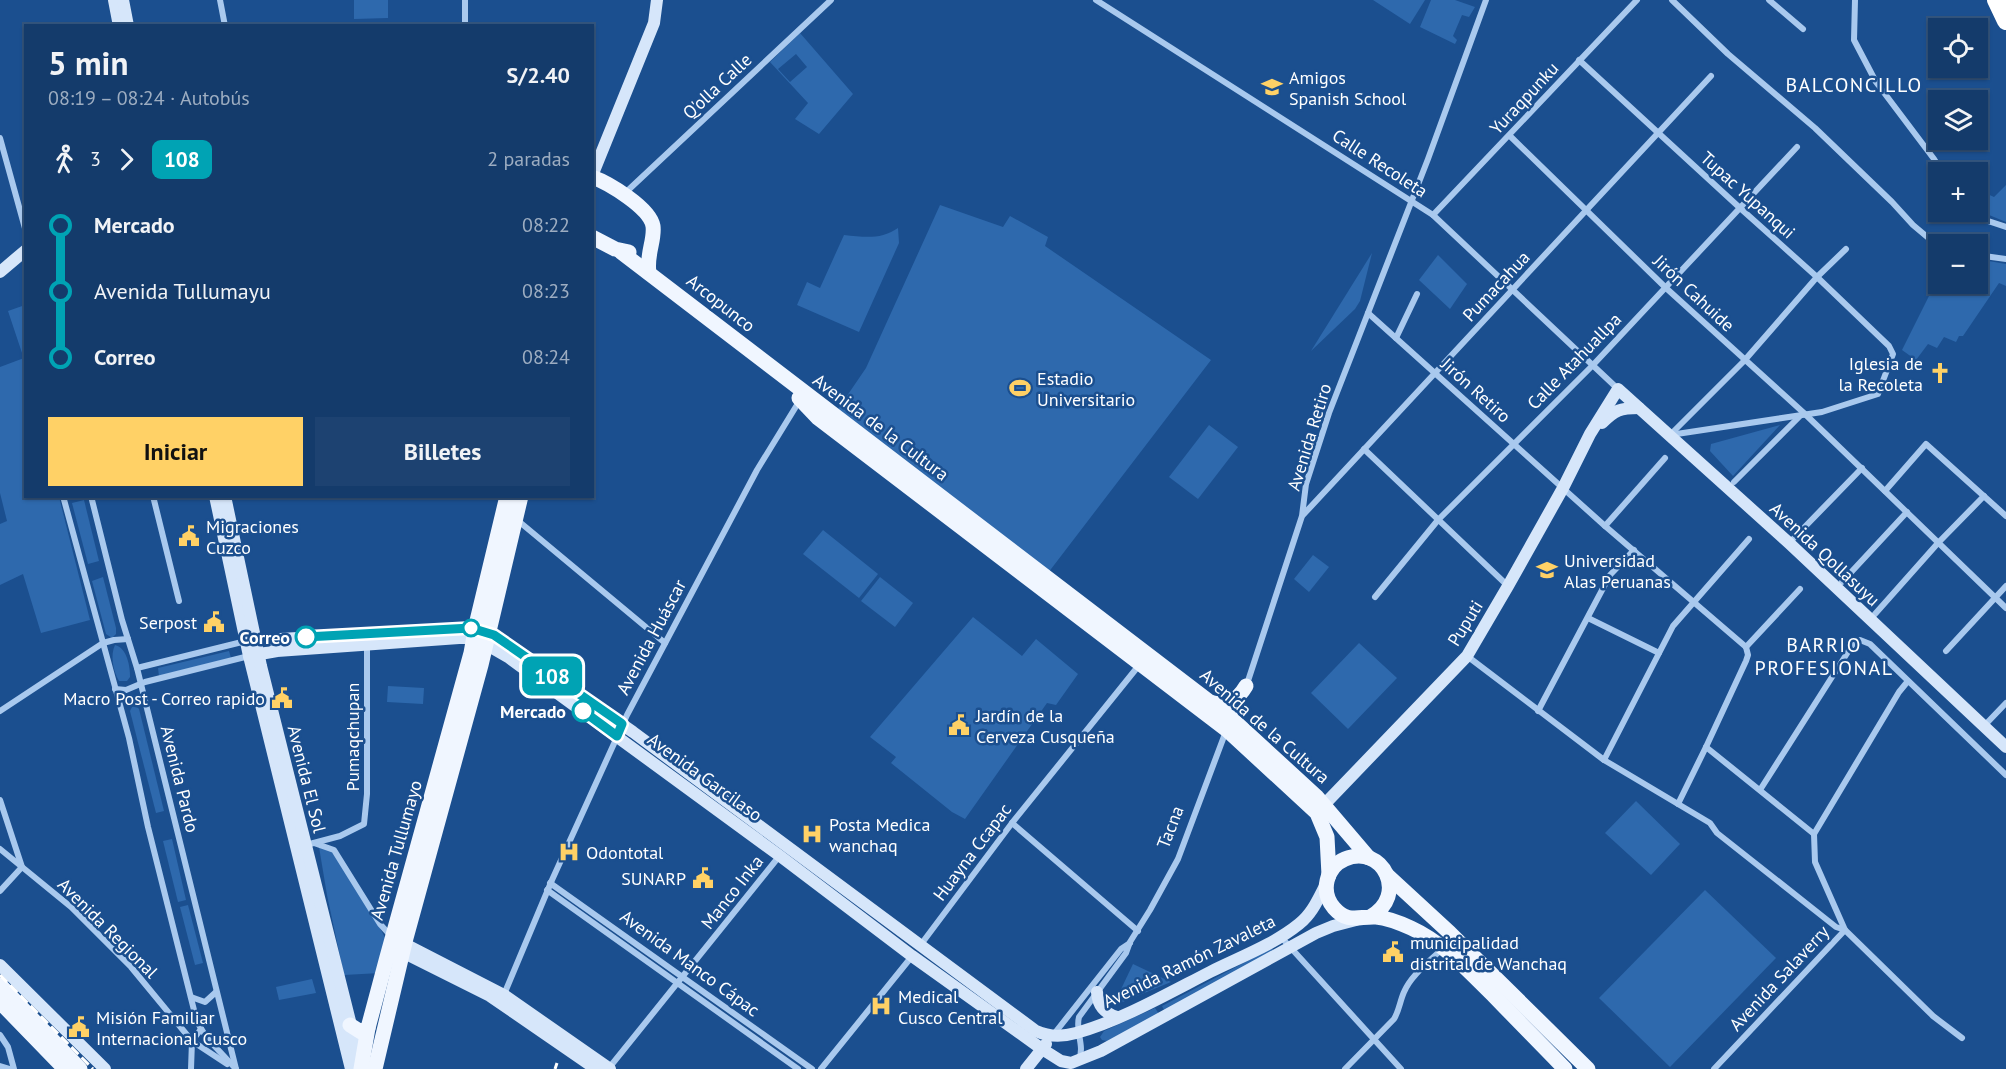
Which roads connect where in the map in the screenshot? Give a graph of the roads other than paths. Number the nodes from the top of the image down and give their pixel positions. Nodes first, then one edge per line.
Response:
1 (114, 0) edge
2 (123, 0) edge
3 (220, 0) edge
4 (465, 0) edge
5 (657, 0) edge
6 (831, 0) edge
7 (1096, 0) edge
8 (1486, 0) edge
9 (1637, 0) edge
10 (1672, 0) edge
11 (1769, 0) edge
12 (1855, 0) edge
13 (1996, 0) edge
14 (2006, 21) edge
15 (119, 24) edge
16 (128, 24) edge
17 (225, 24) edge
18 (465, 24) edge
19 (1803, 28) dead end
20 (1579, 60) junction
21 (1711, 76) dead end
22 (1658, 132) junction
23 (1510, 136) junction
24 (0, 138) edge
25 (1797, 147) dead end
26 (1937, 162) edge
27 (594, 171) edge
28 (594, 177) edge
29 (624, 194) junction
30 (1412, 201) junction
31 (1740, 208) junction
32 (1586, 211) junction
33 (1433, 215) junction
34 (1988, 221) edge
35 (24, 225) edge
36 (2006, 227) edge
37 (594, 238) edge
38 (1928, 238) edge
39 (650, 244) junction
40 (594, 246) edge
41 (1846, 249) dead end
42 (618, 250) junction
43 (24, 252) edge
44 (1988, 257) edge
45 (2006, 259) edge
46 (0, 272) edge
47 (649, 273) junction
48 (1818, 277) junction
49 (1666, 288) junction
50 (1512, 290) junction
51 (1417, 294) dead end
52 (1368, 313) junction
53 (1396, 338) junction
54 (1744, 361) junction
55 (1593, 365) junction
56 (1435, 373) junction
57 (1618, 389) junction
58 (800, 393) junction
59 (1639, 408) junction
60 (1802, 415) junction
61 (1590, 434) junction
62 (1670, 435) junction
63 (1514, 445) junction
64 (1364, 449) junction
65 (1665, 458) dead end
66 (1862, 468) junction
67 (1734, 482) dead end
68 (1563, 488) junction
69 (1885, 491) junction
70 (1984, 496) junction
71 (64, 498) edge
72 (92, 498) edge
73 (153, 498) edge
74 (215, 498) edge
75 (225, 498) edge
76 (507, 498) edge
77 (520, 498) edge
78 (1907, 512) junction
79 (1302, 516) junction
80 (2006, 516) edge
81 (515, 519) junction
82 (1438, 520) junction
83 (1605, 526) junction
84 (1794, 538) dead end
85 (1749, 539) dead end
86 (1938, 543) junction
87 (1634, 550) junction
88 (1842, 582) dead end
89 (1508, 586) junction
90 (2006, 586) edge
91 (1800, 589) dead end
92 (1375, 597) dead end
93 (1995, 598) junction
94 (179, 601) dead end
95 (1695, 602) junction
96 (2006, 608) edge
97 (1875, 614) dead end
98 (1588, 618) junction
99 (480, 637) junction
100 (128, 639) junction
101 (251, 641) junction
102 (103, 643) junction
103 (665, 643) junction
104 (367, 644) junction
105 (1746, 647) junction
106 (1946, 651) dead end
107 (1659, 653) junction
108 (253, 655) junction
109 (1467, 656) junction
110 (1144, 658) junction
111 (137, 668) junction
112 (1908, 681) junction
113 (141, 684) junction
114 (1246, 686) junction
115 (115, 689) junction
116 (1209, 702) junction
117 (2006, 703) edge
118 (0, 711) edge
119 (1538, 711) junction
120 (1229, 725) junction
121 (1984, 726) junction
122 (620, 730) junction
123 (1706, 747) junction
124 (2006, 747) edge
125 (1604, 760) junction
126 (2006, 775) edge
127 (1760, 790) junction
128 (0, 800) edge
129 (1678, 804) junction
130 (1324, 806) junction
131 (1012, 823) junction
132 (1814, 834) junction
133 (340, 836) junction
134 (305, 845) junction
135 (0, 849) edge
136 (334, 850) junction
137 (783, 851) junction
138 (1369, 858) junction
139 (22, 867) junction
140 (1387, 875) junction
141 (1328, 878) junction
142 (550, 883) junction
143 (547, 890) junction
144 (0, 891) edge
145 (1365, 918) junction
146 (1845, 930) junction
147 (1138, 931) junction
148 (1281, 937) junction
149 (1130, 942) junction
150 (400, 945) junction
151 (920, 945) junction
152 (1290, 948) junction
153 (1443, 948) junction
154 (912, 956) junction
155 (0, 964) edge
156 (681, 980) junction
157 (0, 985) edge
158 (216, 992) junction
159 (1097, 992) junction
160 (191, 997) junction
161 (503, 999) junction
162 (0, 1002) edge
163 (1117, 1017) junction
164 (350, 1025) junction
165 (368, 1028) junction
166 (201, 1029) junction
167 (1078, 1033) junction
168 (0, 1035) edge
169 (1056, 1036) junction
170 (190, 1038) junction
171 (1962, 1038) dead end
172 (1374, 1040) junction
173 (38, 1042) junction
174 (1042, 1049) junction
175 (1101, 1051) joint
176 (0, 1066) edge
177 (1074, 1066) edge
178 (362, 1068) edge
179 (10, 1069) edge
180 (14, 1069) edge
181 (50, 1069) edge
182 (65, 1069) edge
183 (80, 1069) edge
184 (105, 1069) edge
185 (191, 1069) edge
186 (236, 1069) edge
187 (596, 1069) edge
188 (609, 1069) edge
189 (798, 1069) edge
190 (812, 1069) edge
191 (821, 1069) edge
192 (1026, 1069) edge
193 (1345, 1069) edge
194 (1401, 1069) edge
195 (1565, 1069) edge
196 (1588, 1069) edge
197 (1714, 1069) edge

1 - 15 street
2 - 16 street
3 - 17 street
4 - 18 street
5 - 27 street
6 - 29 street, Q'olla Calle
7 - 30 street, Calle Recoleta
8 - 30 street, Avenida Retiro
9 - 20 street, Yuraqpunku
10 - 38 street
11 - 19 street
12 - 26 street
13 - 14 highway
20 - 22 street, Tupac Yupanqui
20 - 23 street, Yuraqpunku
21 - 22 street, Pumacahua
22 - 31 street, Tupac Yupanqui
22 - 32 street, Pumacahua
23 - 32 street, Jirón Cahuide
23 - 33 street, Yuraqpunku
24 - 35 street
25 - 31 street, Calle Atahuallpa
28 - 29 main road
29 - 39 main road
30 - 33 street, Calle Recoleta
30 - 52 street, Avenida Retiro
31 - 48 street, Tupac Yupanqui
31 - 49 street, Calle Atahuallpa
32 - 49 street, Jirón Cahuide
32 - 50 street, Pumacahua
33 - 50 street, Calle Recoleta
34 - 36 street
37 - 42 main road, Arcopunco
39 - 42 main road
39 - 47 main road
40 - 42 main road
41 - 48 street
42 - 47 main road, Arcopunco
43 - 46 street
44 - 45 street
47 - 58 main road, Arcopunco
48 - 54 street
48 - 60 street, Tupac Yupanqui
49 - 54 street, Jirón Cahuide
49 - 55 street, Calle Atahuallpa
50 - 55 street, Calle Recoleta
50 - 56 street, Pumacahua
51 - 53 street
52 - 53 street, Jirón Retiro
52 - 79 street, Avenida Retiro
53 - 56 street, Jirón Retiro
54 - 60 street, Jirón Cahuide
54 - 62 street
55 - 57 street, Calle Recoleta
55 - 63 street, Calle Atahuallpa
56 - 63 street, Jirón Retiro
56 - 64 street, Pumacahua
57 - 59 street, Avenida Qollasuyu
57 - 61 street, Puputi
58 - 103 street, Avenida Huáscar
58 - 110 main road, Avenida de la Cultura
59 - 61 street, Puputi
59 - 62 street, Avenida Qollasuyu
60 - 62 street
60 - 66 street, Jirón Cahuide
60 - 67 street
61 - 68 street, Puputi
62 - 121 street, Avenida Qollasuyu
63 - 68 street, Jirón Retiro
63 - 82 street, Calle Atahuallpa
64 - 79 street, Pumacahua
64 - 82 street
65 - 83 street
66 - 69 street, Jirón Cahuide
66 - 84 street
68 - 83 street, Jirón Retiro
68 - 89 street, Puputi
69 - 70 street
69 - 78 street, Jirón Cahuide
70 - 80 street
70 - 86 street
71 - 102 street
72 - 100 street, Avenida Pardo
73 - 94 street
74 - 101 street, Avenida El Sol
75 - 101 street, Avenida El Sol
76 - 99 main road, Avenida Tullumayo
77 - 81 main road, Avenida Tullumayo
78 - 86 street, Jirón Cahuide
78 - 88 street
79 - 114 street, Avenida Retiro
81 - 99 main road, Avenida Tullumayo
81 - 103 street
82 - 89 street
82 - 92 street, Calle Atahuallpa
83 - 87 street, Jirón Retiro
85 - 95 street
86 - 93 street, Jirón Cahuide
86 - 97 street
87 - 95 street, Jirón Retiro
87 - 98 street
89 - 109 street, Puputi
90 - 93 street
91 - 105 street
93 - 96 street, Jirón Cahuide
93 - 106 street
95 - 105 street, Jirón Retiro
95 - 107 street
98 - 107 street
98 - 119 street
99 - 101 street
99 - 104 street, Avenida Garcilaso
99 - 122 street, Avenida Garcilaso
99 - 150 main road, Avenida Tullumayo
100 - 102 street
100 - 111 street, Avenida Pardo
101 - 108 street, Avenida El Sol
101 - 111 street
102 - 115 street
102 - 118 street
103 - 122 street, Avenida Huáscar
104 - 108 street, Avenida Garcilaso
104 - 133 street, Pumaqchupan
105 - 123 street
107 - 125 street
108 - 113 street, Avenida Garcilaso
108 - 134 street, Avenida El Sol
109 - 119 street
109 - 130 street, Puputi
110 - 116 main road, Avenida de la Cultura
110 - 120 main road, Avenida de la Cultura
110 - 131 street, Huayna Ccapac
111 - 113 street, Avenida Pardo
112 - 126 street
112 - 127 street
112 - 132 street
113 - 115 street, Avenida Garcilaso
113 - 158 street, Avenida Pardo
114 - 116 main road
114 - 120 street, Avenida Retiro
115 - 160 street
116 - 120 main road, Avenida de la Cultura
117 - 121 street
119 - 125 street
120 - 130 main road, Avenida de la Cultura
120 - 147 street, Tacna
121 - 124 street, Avenida Qollasuyu
122 - 137 street, Avenida Garcilaso
122 - 142 street, Avenida Huáscar
123 - 127 street
123 - 129 street
125 - 129 street
127 - 132 street
128 - 139 street
129 - 146 street
130 - 138 main road, Avenida de la Cultura
130 - 141 main road, Avenida de la Cultura
131 - 147 street
131 - 151 street, Huayna Ccapac
132 - 146 street, Avenida Salaverry
133 - 134 street
133 - 136 street
134 - 136 street
134 - 164 street, Avenida El Sol
134 - 178 street, Avenida El Sol
135 - 139 street, Avenida Regional
136 - 150 street
137 - 151 street, Avenida Garcilaso
137 - 154 street, Avenida Garcilaso
137 - 156 street, Manco Inka
138 - 140 main road
138 - 141 main road
139 - 144 street
139 - 170 street, Avenida Regional
140 - 145 main road
140 - 196 main road
141 - 145 main road
141 - 148 street, Avenida Ramón Zavaleta
142 - 143 street, Avenida Huáscar
142 - 156 street, Avenida Manco Cápac
143 - 156 street, Avenida Manco Cápac
143 - 161 street, Avenida Huáscar
145 - 152 street, Avenida Ramón Zavaleta
145 - 153 main road
146 - 171 street
146 - 197 street, Avenida Salaverry
147 - 149 street, Tacna
148 - 152 street
148 - 163 street, Avenida Ramón Zavaleta
149 - 159 street, Tacna
149 - 169 street, Tacna
150 - 161 street
150 - 161 street
150 - 165 main road, Avenida Tullumayo
150 - 178 main road, Avenida Tullumayo
151 - 154 street, Huayna Ccapac
151 - 169 street, Avenida Garcilaso
152 - 172 street
152 - 175 street, Avenida Ramón Zavaleta
153 - 172 street
153 - 195 main road
154 - 174 street, Avenida Garcilaso
154 - 191 street, Huayna Ccapac
155 - 184 street
156 - 188 street, Manco Inka
156 - 189 street, Avenida Manco Cápac
156 - 190 street, Avenida Manco Cápac
157 - 183 main road
158 - 160 street
158 - 186 street, Avenida Pardo
159 - 163 street
159 - 167 street, Tacna
160 - 166 street
161 - 187 street
161 - 188 street
162 - 173 main road
163 - 167 street, Avenida Ramón Zavaleta
164 - 165 main road
164 - 178 street, Avenida El Sol
165 - 178 main road, Avenida Tullumayo
166 - 170 street
166 - 186 street
167 - 169 street
167 - 177 street, Tacna
168 - 180 street
169 - 174 street, Tacna
170 - 185 street
170 - 186 street, Avenida Regional
172 - 193 street
172 - 194 street
173 - 181 main road
173 - 182 main road
174 - 177 street, Avenida Garcilaso
174 - 192 street, Tacna
175 - 177 street, Avenida Garcilaso
176 - 179 street

